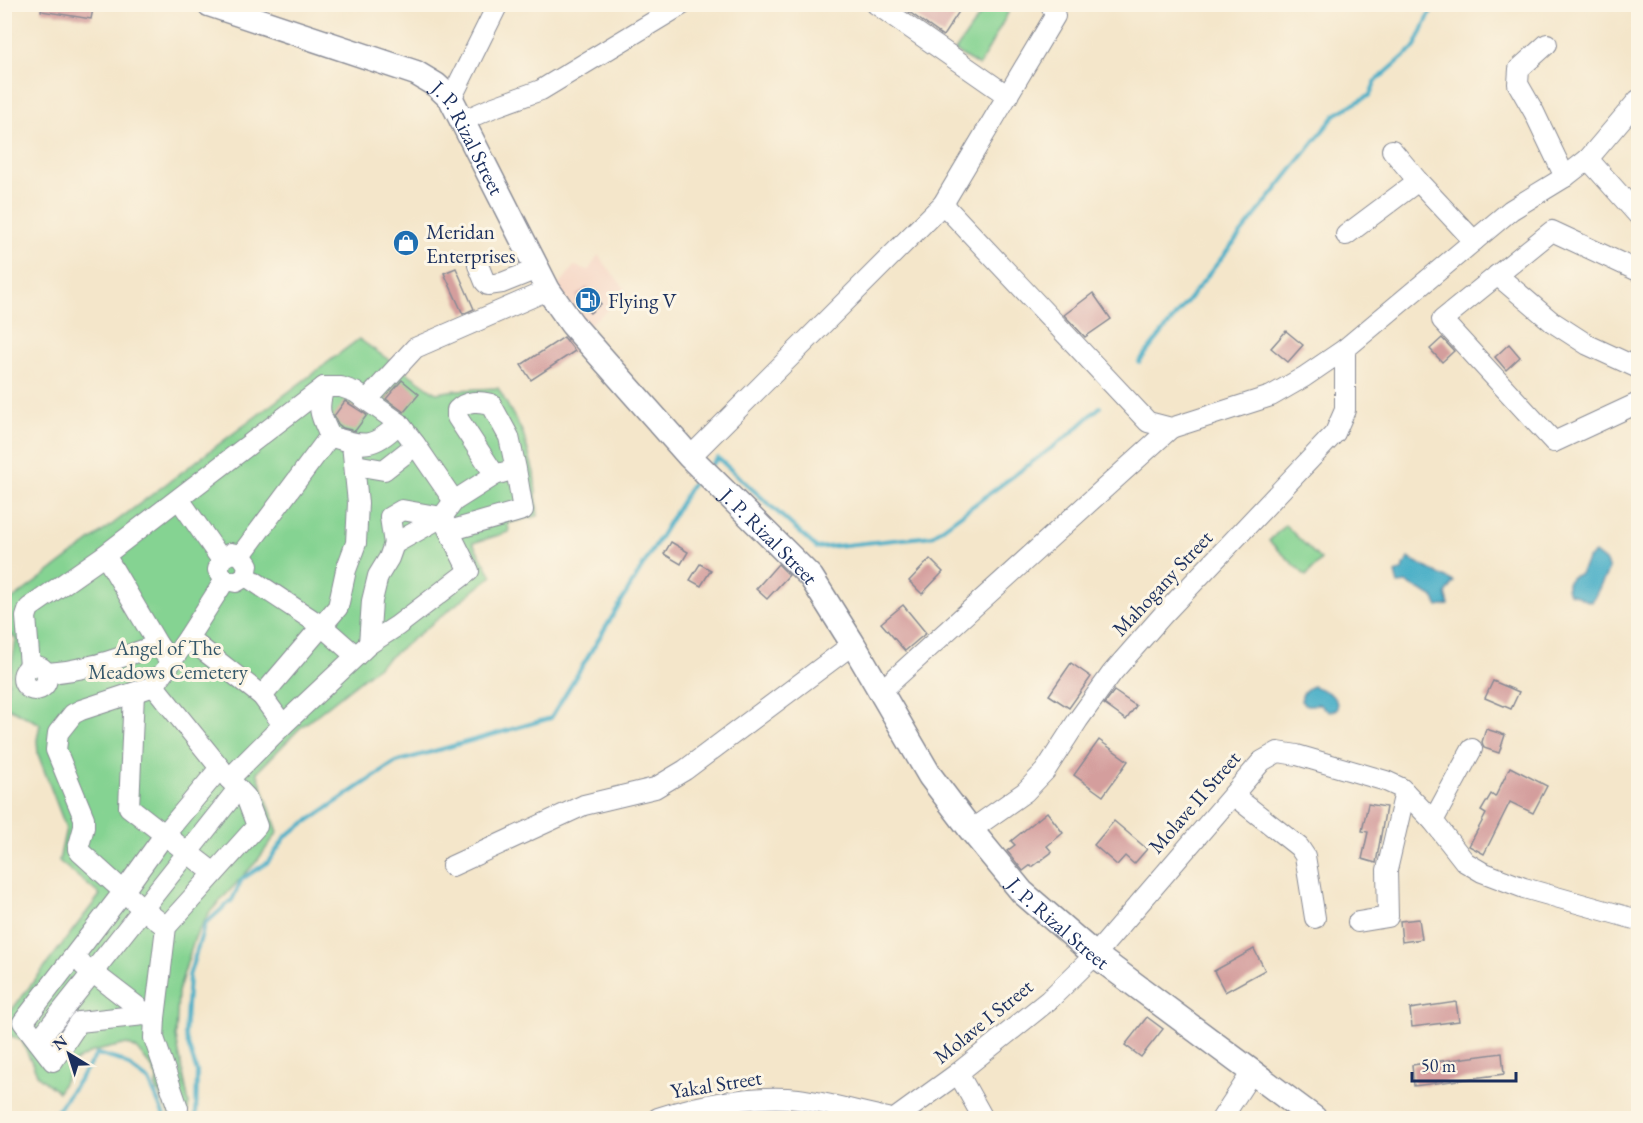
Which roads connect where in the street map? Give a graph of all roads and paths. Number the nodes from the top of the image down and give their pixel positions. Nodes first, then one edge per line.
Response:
1 (498, 4) edge
2 (683, 4) edge
3 (876, 4) edge
4 (1051, 4) edge
5 (215, 6) edge
6 (1547, 44) dead end
7 (1008, 96) junction
8 (451, 99) junction
9 (1638, 100) edge
10 (462, 121) junction
11 (1392, 150) dead end
12 (1588, 159) junction
13 (1565, 177) junction
14 (1418, 181) junction
15 (943, 204) junction
16 (1638, 215) edge
17 (1346, 235) dead end
18 (1474, 241) junction
19 (478, 265) dead end
20 (1638, 272) edge
21 (1497, 275) junction
22 (543, 280) junction
23 (1345, 349) junction
24 (1638, 368) edge
25 (324, 387) junction
26 (367, 400) junction
27 (1638, 403) edge
28 (399, 423) junction
29 (1171, 428) junction
30 (330, 436) junction
31 (352, 444) junction
32 (415, 444) junction
33 (690, 457) junction
34 (355, 465) junction
35 (516, 469) junction
36 (495, 475) junction
37 (179, 499) junction
38 (454, 501) junction
39 (446, 524) junction
40 (105, 555) junction
41 (242, 555) junction
42 (221, 559) junction
43 (246, 576) junction
44 (225, 580) junction
45 (323, 627) junction
46 (188, 638) junction
47 (854, 644) junction
48 (158, 645) junction
49 (363, 650) junction
50 (171, 662) junction
51 (154, 686) junction
52 (880, 692) junction
53 (134, 693) junction
54 (262, 696) junction
55 (283, 725) junction
56 (1472, 749) dead end
57 (229, 779) junction
58 (1405, 792) junction
59 (1233, 795) junction
60 (1433, 821) junction
61 (971, 830) junction
62 (165, 834) junction
63 (188, 851) junction
64 (452, 866) dead end
65 (214, 873) junction
66 (124, 891) junction
67 (143, 909) junction
68 (1315, 918) dead end
69 (1638, 920) edge
70 (1358, 921) dead end
71 (166, 927) junction
72 (1095, 955) junction
73 (73, 958) junction
74 (93, 973) junction
75 (149, 1016) junction
76 (38, 1041) junction
77 (1252, 1072) junction
78 (958, 1073) junction
79 (178, 1108) dead end
80 (658, 1119) edge
81 (888, 1119) edge
82 (896, 1119) edge
83 (983, 1119) edge
84 (1222, 1119) edge
85 (1314, 1119) edge

1 - 8 street
2 - 10 street
3 - 7 street
4 - 7 street
5 - 8 main road, J. P. Rizal Street
6 - 13 street
7 - 15 street
8 - 10 main road, J. P. Rizal Street
9 - 12 street
10 - 22 main road, J. P. Rizal Street
11 - 14 street
12 - 13 street
12 - 16 street
13 - 18 street
14 - 17 street
14 - 18 street
15 - 29 street
15 - 33 street
18 - 23 street
19 - 22 street
20 - 21 street
21 - 24 street
21 - 27 street
22 - 26 street
22 - 33 main road, J. P. Rizal Street
23 - 29 street
23 - 61 street, Mahogany Street
25 - 26 street
25 - 30 street
25 - 37 street
26 - 28 street
28 - 31 street
28 - 32 street
29 - 52 street
30 - 31 street
30 - 41 street
31 - 34 street
32 - 34 street
32 - 38 street
33 - 47 main road, J. P. Rizal Street
34 - 45 street
35 - 36 street
35 - 36 street
35 - 39 street
36 - 38 street
37 - 40 street
37 - 42 street
38 - 39 street
39 - 49 street
39 - 49 street
40 - 48 street
40 - 48 street
41 - 42 street
41 - 43 street
42 - 44 street
43 - 44 street
43 - 45 street
44 - 46 street
45 - 49 street
45 - 54 street
46 - 50 street
46 - 54 street
47 - 52 main road, J. P. Rizal Street
47 - 64 street
48 - 50 street
49 - 55 street
50 - 51 street
51 - 53 street
51 - 57 street
52 - 61 main road, J. P. Rizal Street
53 - 62 street
53 - 66 street
54 - 55 street
55 - 57 street
56 - 60 street
57 - 62 street
57 - 63 street
57 - 65 street
58 - 59 street, Molave II Street
58 - 60 street, Molave II Street
58 - 70 street
59 - 68 street
59 - 72 street, Molave II Street
60 - 69 street, Molave II Street
61 - 72 main road, J. P. Rizal Street
62 - 63 street
62 - 66 street
63 - 65 street
63 - 67 street
65 - 71 street
66 - 67 street
66 - 73 street
67 - 71 street
67 - 74 street
71 - 75 street
72 - 77 main road, J. P. Rizal Street
72 - 78 street, Molave I Street
73 - 74 street
73 - 76 street
74 - 75 street
74 - 76 street
75 - 76 street
75 - 79 street
77 - 84 street
77 - 85 main road, J. P. Rizal Street
78 - 82 street, Molave I Street
78 - 83 street
80 - 81 street, Yakal Street

